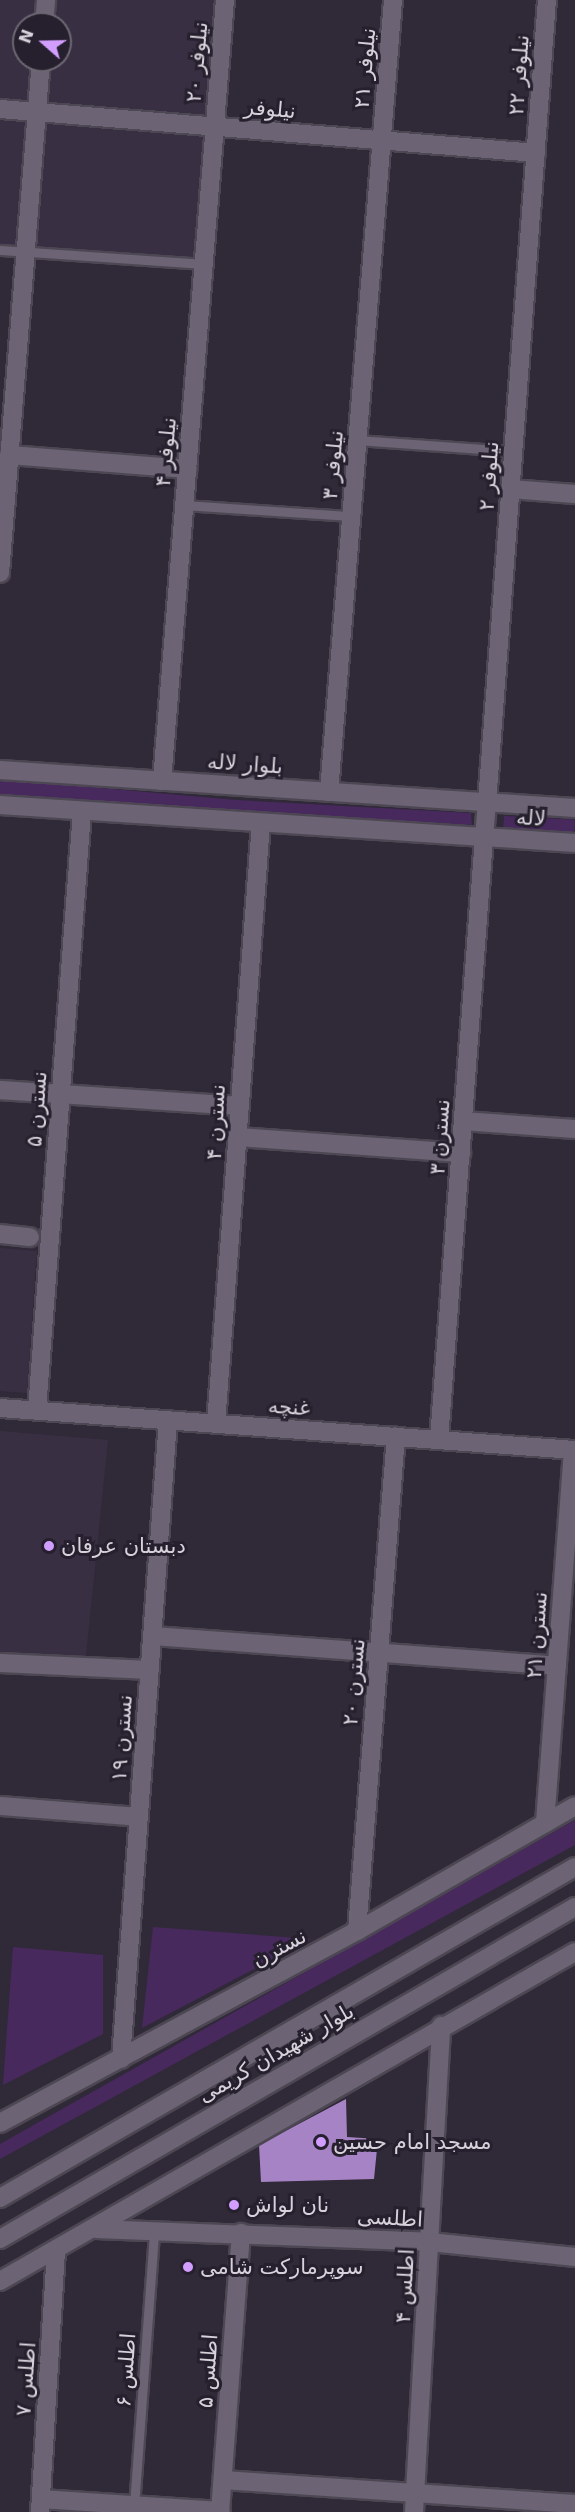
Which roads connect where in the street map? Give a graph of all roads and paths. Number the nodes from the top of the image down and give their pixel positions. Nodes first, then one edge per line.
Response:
1 (225, 0) edge
2 (393, 0) edge
3 (547, 0) edge
4 (40, 72) edge
5 (0, 109) edge
6 (37, 112) junction
7 (215, 127) junction
8 (382, 141) junction
9 (536, 153) junction
10 (0, 250) edge
11 (26, 252) junction
12 (204, 264) junction
13 (357, 440) junction
14 (513, 451) junction
15 (9, 455) junction
16 (187, 470) junction
17 (510, 489) junction
18 (3, 491) edge
19 (575, 494) edge
20 (184, 505) junction
21 (351, 516) junction
22 (0, 573) edge
23 (0, 771) edge
24 (162, 781) junction
25 (329, 792) junction
26 (487, 803) junction
27 (0, 805) edge
28 (575, 808) edge
29 (82, 811) junction
30 (261, 823) junction
31 (484, 837) junction
32 (575, 843) edge
33 (0, 1090) edge
34 (61, 1094) junction
35 (238, 1106) junction
36 (463, 1121) junction
37 (575, 1129) edge
38 (238, 1137) junction
39 (461, 1153) junction
40 (0, 1234) edge
41 (30, 1236) dead end
42 (0, 1408) edge
43 (37, 1410) junction
44 (168, 1420) junction
45 (216, 1424) junction
46 (396, 1437) junction
47 (439, 1440) junction
48 (574, 1450) edge
49 (153, 1636) junction
50 (379, 1652) junction
51 (0, 1663) edge
52 (557, 1665) junction
53 (150, 1670) junction
54 (0, 1806) edge
55 (575, 1806) edge
56 (139, 1816) junction
57 (545, 1823) junction
58 (575, 1867) edge
59 (575, 1907) edge
60 (357, 1931) junction
61 (575, 1952) edge
62 (441, 2026) junction
63 (121, 2059) junction
64 (0, 2123) edge
65 (0, 2198) edge
66 (96, 2229) junction
67 (154, 2230) junction
68 (241, 2233) junction
69 (0, 2239) edge
70 (430, 2242) junction
71 (56, 2249) junction
72 (575, 2257) edge
73 (0, 2281) edge
74 (223, 2480) junction
75 (415, 2493) junction
76 (575, 2504) edge
77 (40, 2505) edge
78 (134, 2509) edge
79 (220, 2512) edge
80 (414, 2512) edge

1 - 7 street, نیلوفر ۲۰
2 - 8 street, نیلوفر ۲۱
3 - 9 street, نیلوفر ۲۲
4 - 6 street
5 - 6 street, نیلوفر
6 - 7 street, نیلوفر
6 - 11 street
7 - 8 street, نیلوفر
7 - 12 street, نیلوفر ۴
8 - 9 street, نیلوفر
8 - 13 street, نیلوفر ۳
9 - 14 street, نیلوفر ۲
10 - 11 lane
11 - 12 lane
11 - 15 street
12 - 16 street, نیلوفر ۴
13 - 14 lane
13 - 21 street, نیلوفر ۳
14 - 17 street, نیلوفر ۲
15 - 16 street
15 - 18 street
16 - 20 street, نیلوفر ۴
17 - 19 street
17 - 26 street, نیلوفر ۲
18 - 22 street
20 - 21 lane
20 - 24 street, نیلوفر ۴
21 - 25 street, نیلوفر ۳
23 - 24 street, بلوار لاله
24 - 25 street, بلوار لاله
25 - 26 street, بلوار لاله
26 - 28 street, لاله
26 - 31 street, نیلوفر ۲
27 - 29 street
29 - 30 street
29 - 34 street, نسترن ۵
30 - 31 street
30 - 35 street, نسترن ۴
31 - 32 street, لاله
31 - 36 street, نسترن ۳
33 - 34 street
34 - 35 street
34 - 43 street, نسترن ۵
35 - 38 street, نسترن ۴
36 - 37 street
36 - 39 street, نسترن ۳
38 - 39 street
38 - 45 street, نسترن ۴
39 - 47 street, نسترن ۳
40 - 41 street
42 - 43 street, غنچه
43 - 44 street, غنچه
44 - 45 street, غنچه
44 - 49 street, نسترن ۱۹
45 - 46 street, غنچه
46 - 47 street, غنچه
46 - 50 street, نسترن ۲۰
47 - 48 street, غنچه
48 - 52 street, نسترن ۲۱
49 - 50 street
49 - 53 street, نسترن ۱۹
50 - 52 street
50 - 60 street, نسترن ۲۰
51 - 53 street
52 - 57 street, نسترن ۲۱
53 - 56 street, نسترن ۱۹
54 - 56 street
55 - 57 street, نسترن
56 - 63 street, نسترن ۱۹
57 - 60 street, نسترن
58 - 65 street, بلوار شهیدان کریمی
59 - 69 street, بلوار شهیدان کریمی
60 - 63 street, نسترن
61 - 62 street
62 - 66 street
62 - 70 street, اطلس ۴
63 - 64 street, نسترن
66 - 67 street, اطلسی
66 - 71 street, اطلسی
67 - 68 street, اطلسی
67 - 78 lane, اطلس ۶
68 - 70 street, اطلسی
68 - 74 street, اطلس ۵
70 - 72 street, اطلسی
70 - 75 street, اطلس ۴
71 - 73 street, اطلسی
71 - 77 street, اطلس ۷
74 - 75 street
74 - 79 street, اطلس ۵
75 - 76 street
75 - 80 street, اطلس ۴
77 - 78 street
78 - 79 street

